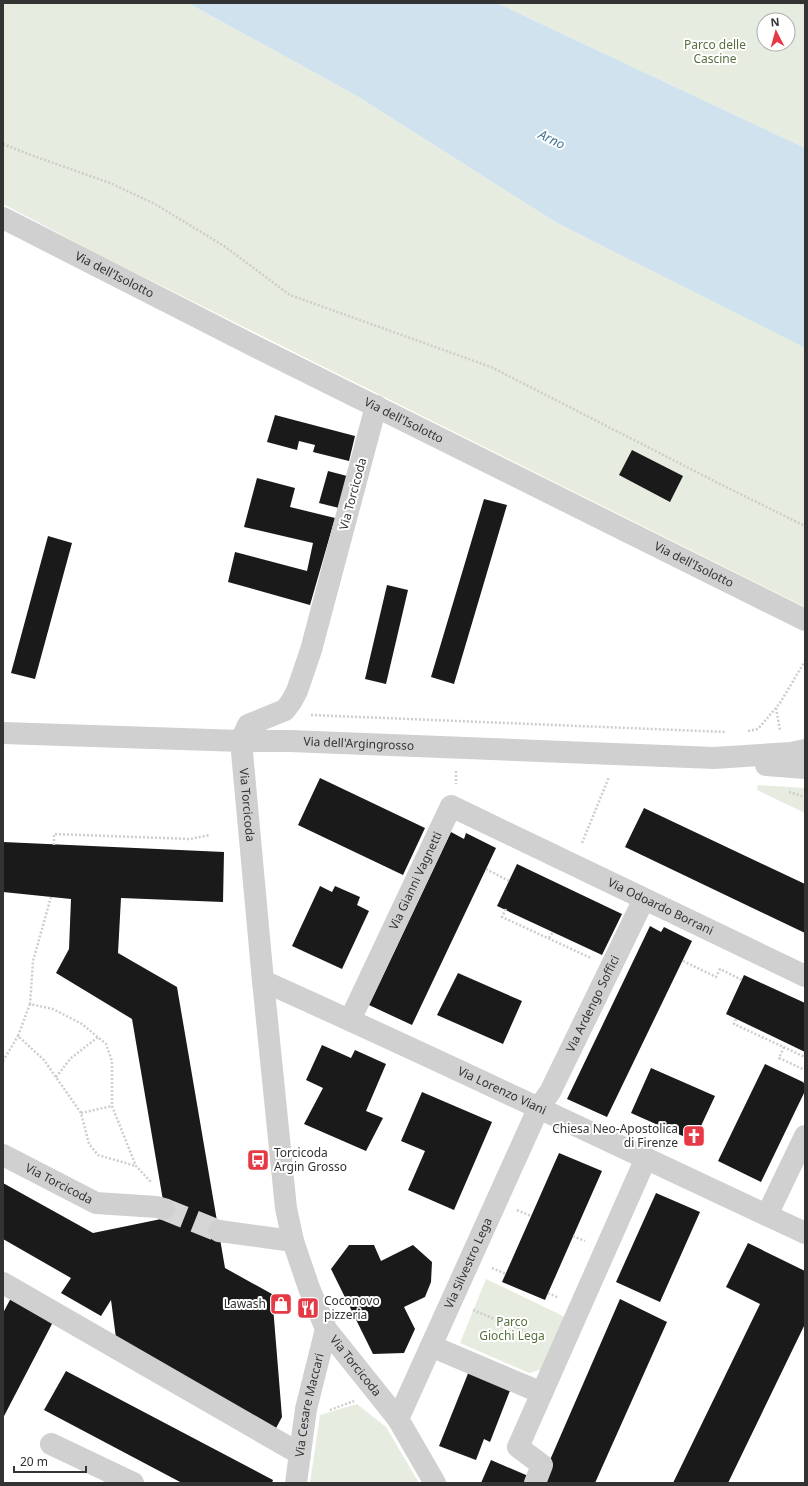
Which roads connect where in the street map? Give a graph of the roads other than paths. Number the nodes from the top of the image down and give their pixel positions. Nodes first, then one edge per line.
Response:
1 (3, 218) edge
2 (376, 406) junction
3 (805, 620) edge
4 (3, 733) edge
5 (241, 741) junction
6 (805, 750) edge
7 (714, 758) junction
8 (805, 768) edge
9 (515, 838) joint
10 (644, 899) junction
11 (805, 976) edge
12 (263, 981) junction
13 (350, 1020) junction
14 (539, 1107) junction
15 (805, 1136) edge
16 (3, 1155) edge
17 (646, 1158) junction
18 (161, 1208) tunnel mouth
19 (767, 1215) junction
20 (219, 1231) tunnel mouth
21 (805, 1233) edge
22 (293, 1242) junction
23 (3, 1284) edge
24 (326, 1329) junction
25 (431, 1346) junction
26 (542, 1393) junction
27 (398, 1419) junction
28 (50, 1444) dead end
29 (300, 1454) junction
30 (539, 1474) edge
31 (133, 1483) edge
32 (296, 1483) edge
33 (435, 1483) edge

1 - 2 street, Via dell'Isolotto
2 - 3 street, Via dell'Isolotto
2 - 5 street, Via Torcicoda
4 - 5 street, Via dell'Argingrosso
5 - 7 street, Via dell'Argingrosso
5 - 12 street, Via Torcicoda
6 - 7 street, Via dell'Argingrosso
7 - 8 street, Via dell'Argingrosso
9 - 10 street, Via Odoardo Borrani
9 - 13 street, Via Gianni Vagnetti
10 - 11 street, Via Odoardo Borrani
10 - 14 street, Via Ardengo Soffici
12 - 13 street, Via Lorenzo Viani
12 - 22 street, Via Torcicoda
13 - 14 street, Via Lorenzo Viani
14 - 17 street, Via Lorenzo Viani
14 - 25 street, Via Silvestro Lega
15 - 19 street
16 - 18 street, Via Torcicoda
17 - 19 street, Via Lorenzo Viani
17 - 26 street
19 - 21 street, Via Lorenzo Viani
20 - 22 street
22 - 24 street, Via Torcicoda
23 - 29 street
24 - 27 street, Via Torcicoda
24 - 29 street, Via Cesare Maccari
25 - 26 street
25 - 27 street, Via Silvestro Lega
26 - 30 street
27 - 33 street, Via Torcicoda
28 - 31 street
29 - 32 street, Via Cesare Maccari

